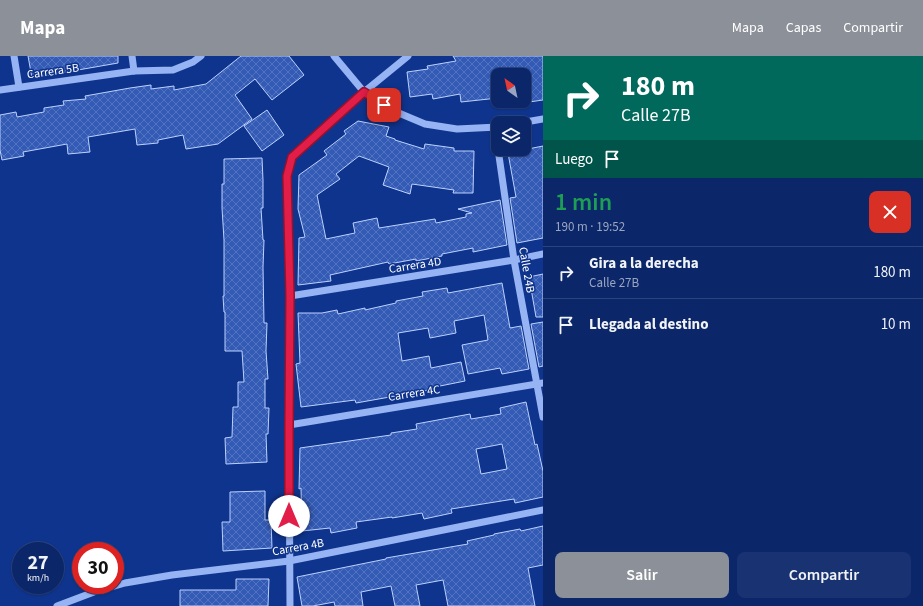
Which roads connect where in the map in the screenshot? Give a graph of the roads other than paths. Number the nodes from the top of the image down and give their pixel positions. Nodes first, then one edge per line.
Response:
1 (14, 56) edge
2 (132, 56) edge
3 (201, 56) edge
4 (334, 56) edge
5 (408, 56) edge
6 (134, 71) junction
7 (19, 87) junction
8 (0, 90) edge
9 (364, 92) junction
10 (543, 119) edge
11 (531, 121) edge
12 (491, 127) edge
13 (499, 156) edge
14 (543, 254) edge
15 (514, 260) junction
16 (290, 296) junction
17 (540, 383) edge
18 (543, 417) edge
19 (289, 425) junction
20 (543, 510) edge
21 (289, 561) junction
22 (57, 606) edge
23 (290, 606) edge

1 - 7 street
2 - 6 street
3 - 6 street, Carrera 5B
4 - 9 street
5 - 9 street
6 - 7 street, Carrera 5B
7 - 8 street, Carrera 5B
9 - 12 street
9 - 16 street
10 - 11 street
13 - 15 street, Calle 24B
14 - 15 street, Carrera 4D
15 - 16 street, Carrera 4D
15 - 17 street, Calle 24B
16 - 19 street
17 - 18 street, Calle 24B
17 - 19 street, Carrera 4C
19 - 21 street
20 - 21 street, Carrera 4B
21 - 22 street, Carrera 4B
21 - 23 street

